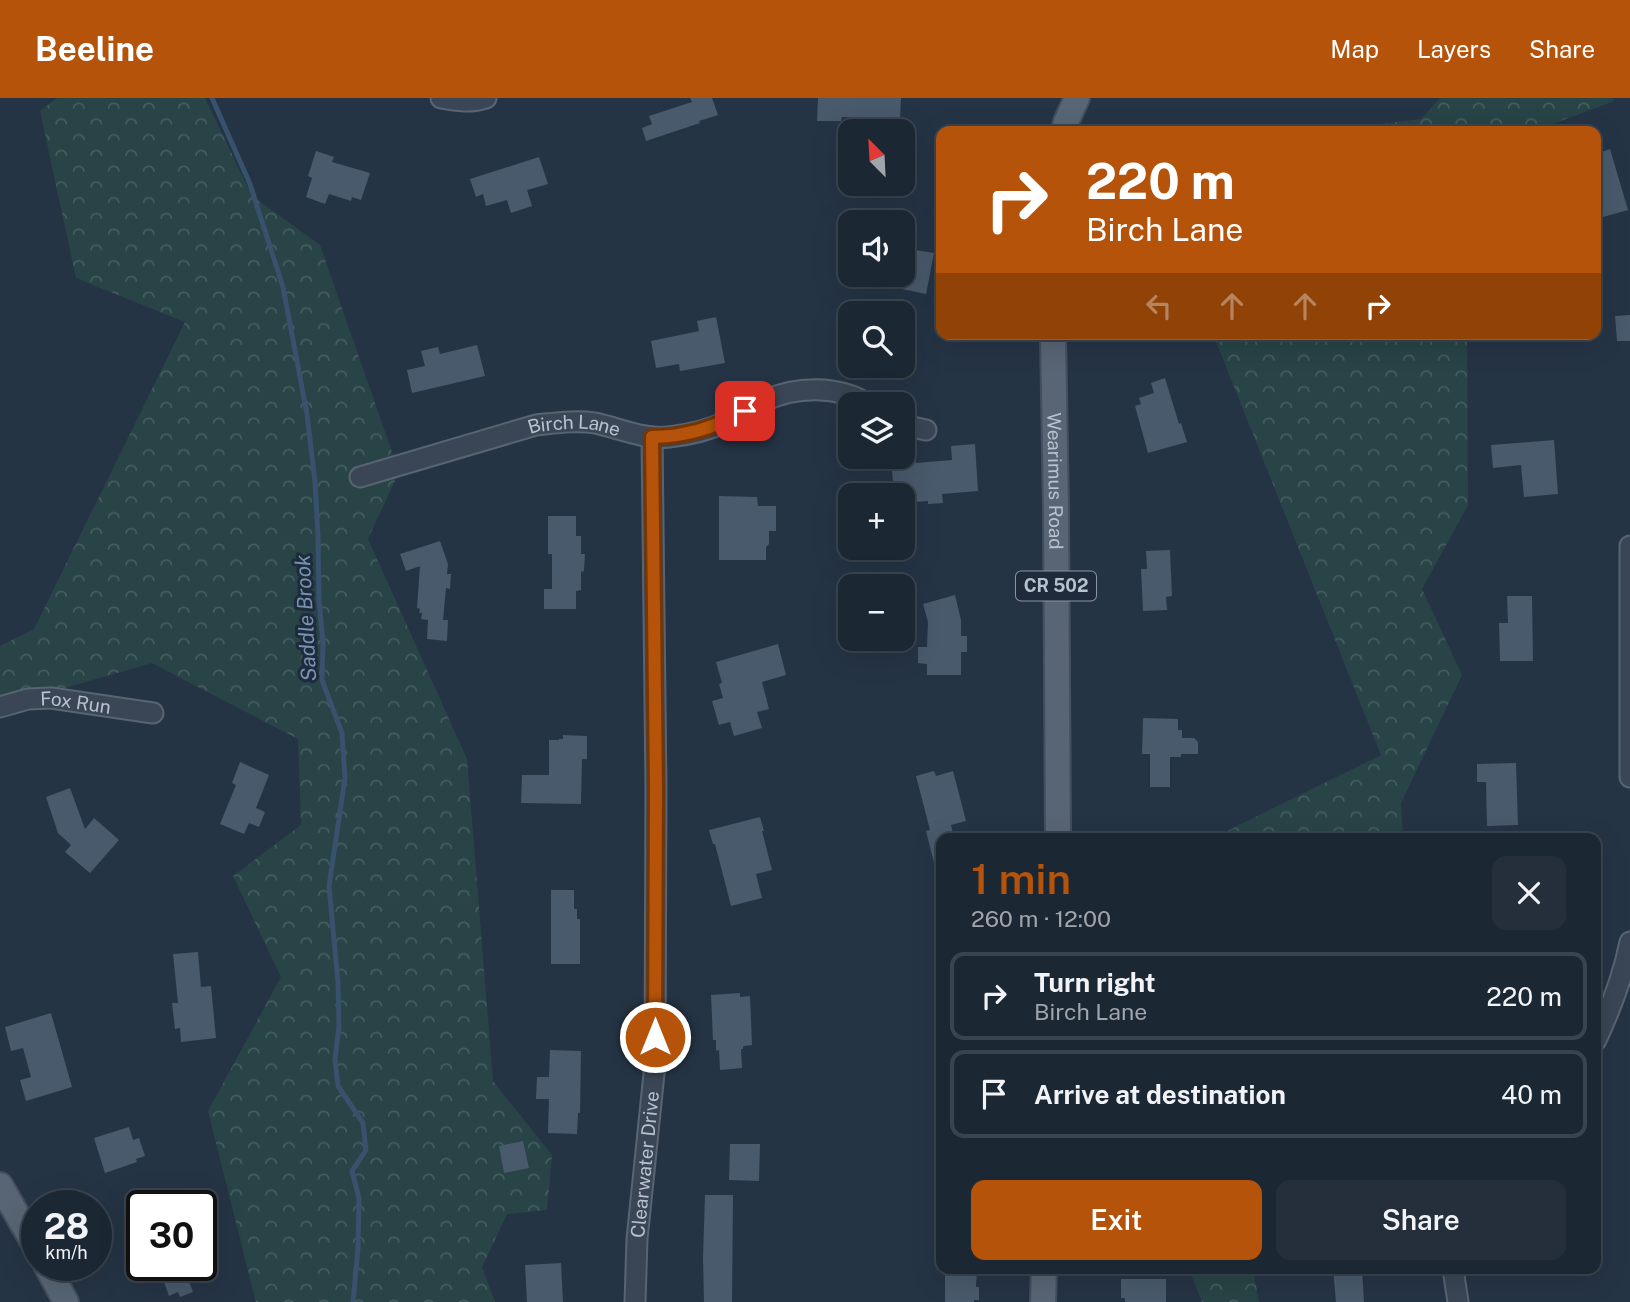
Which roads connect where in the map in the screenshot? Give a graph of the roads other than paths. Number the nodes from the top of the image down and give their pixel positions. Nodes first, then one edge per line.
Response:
1 (441, 98) edge
2 (486, 98) edge
3 (1077, 98) edge
4 (1065, 126) edge
5 (1053, 340) edge
6 (838, 392) edge
7 (915, 428) edge
8 (926, 430) dead end
9 (652, 437) junction
10 (360, 477) dead end
11 (1630, 546) edge
12 (0, 708) edge
13 (153, 713) dead end
14 (1630, 777) edge
15 (1058, 833) edge
16 (1630, 942) edge
17 (1601, 1029) edge
18 (0, 1185) edge
19 (21, 1221) edge
20 (1044, 1274) edge
21 (1454, 1274) edge
22 (55, 1281) edge
23 (66, 1302) edge
24 (635, 1302) edge
25 (1043, 1302) edge
26 (1458, 1302) edge

1 - 2 street
3 - 4 main road
5 - 15 main road, Wearimus Road / CR 502
6 - 9 street, Birch Lane
7 - 8 street
9 - 10 street, Birch Lane
9 - 24 street, Clearwater Drive
11 - 14 street
12 - 13 street, Fox Run
16 - 17 street
18 - 19 main road
20 - 25 main road
21 - 26 street
22 - 23 main road

